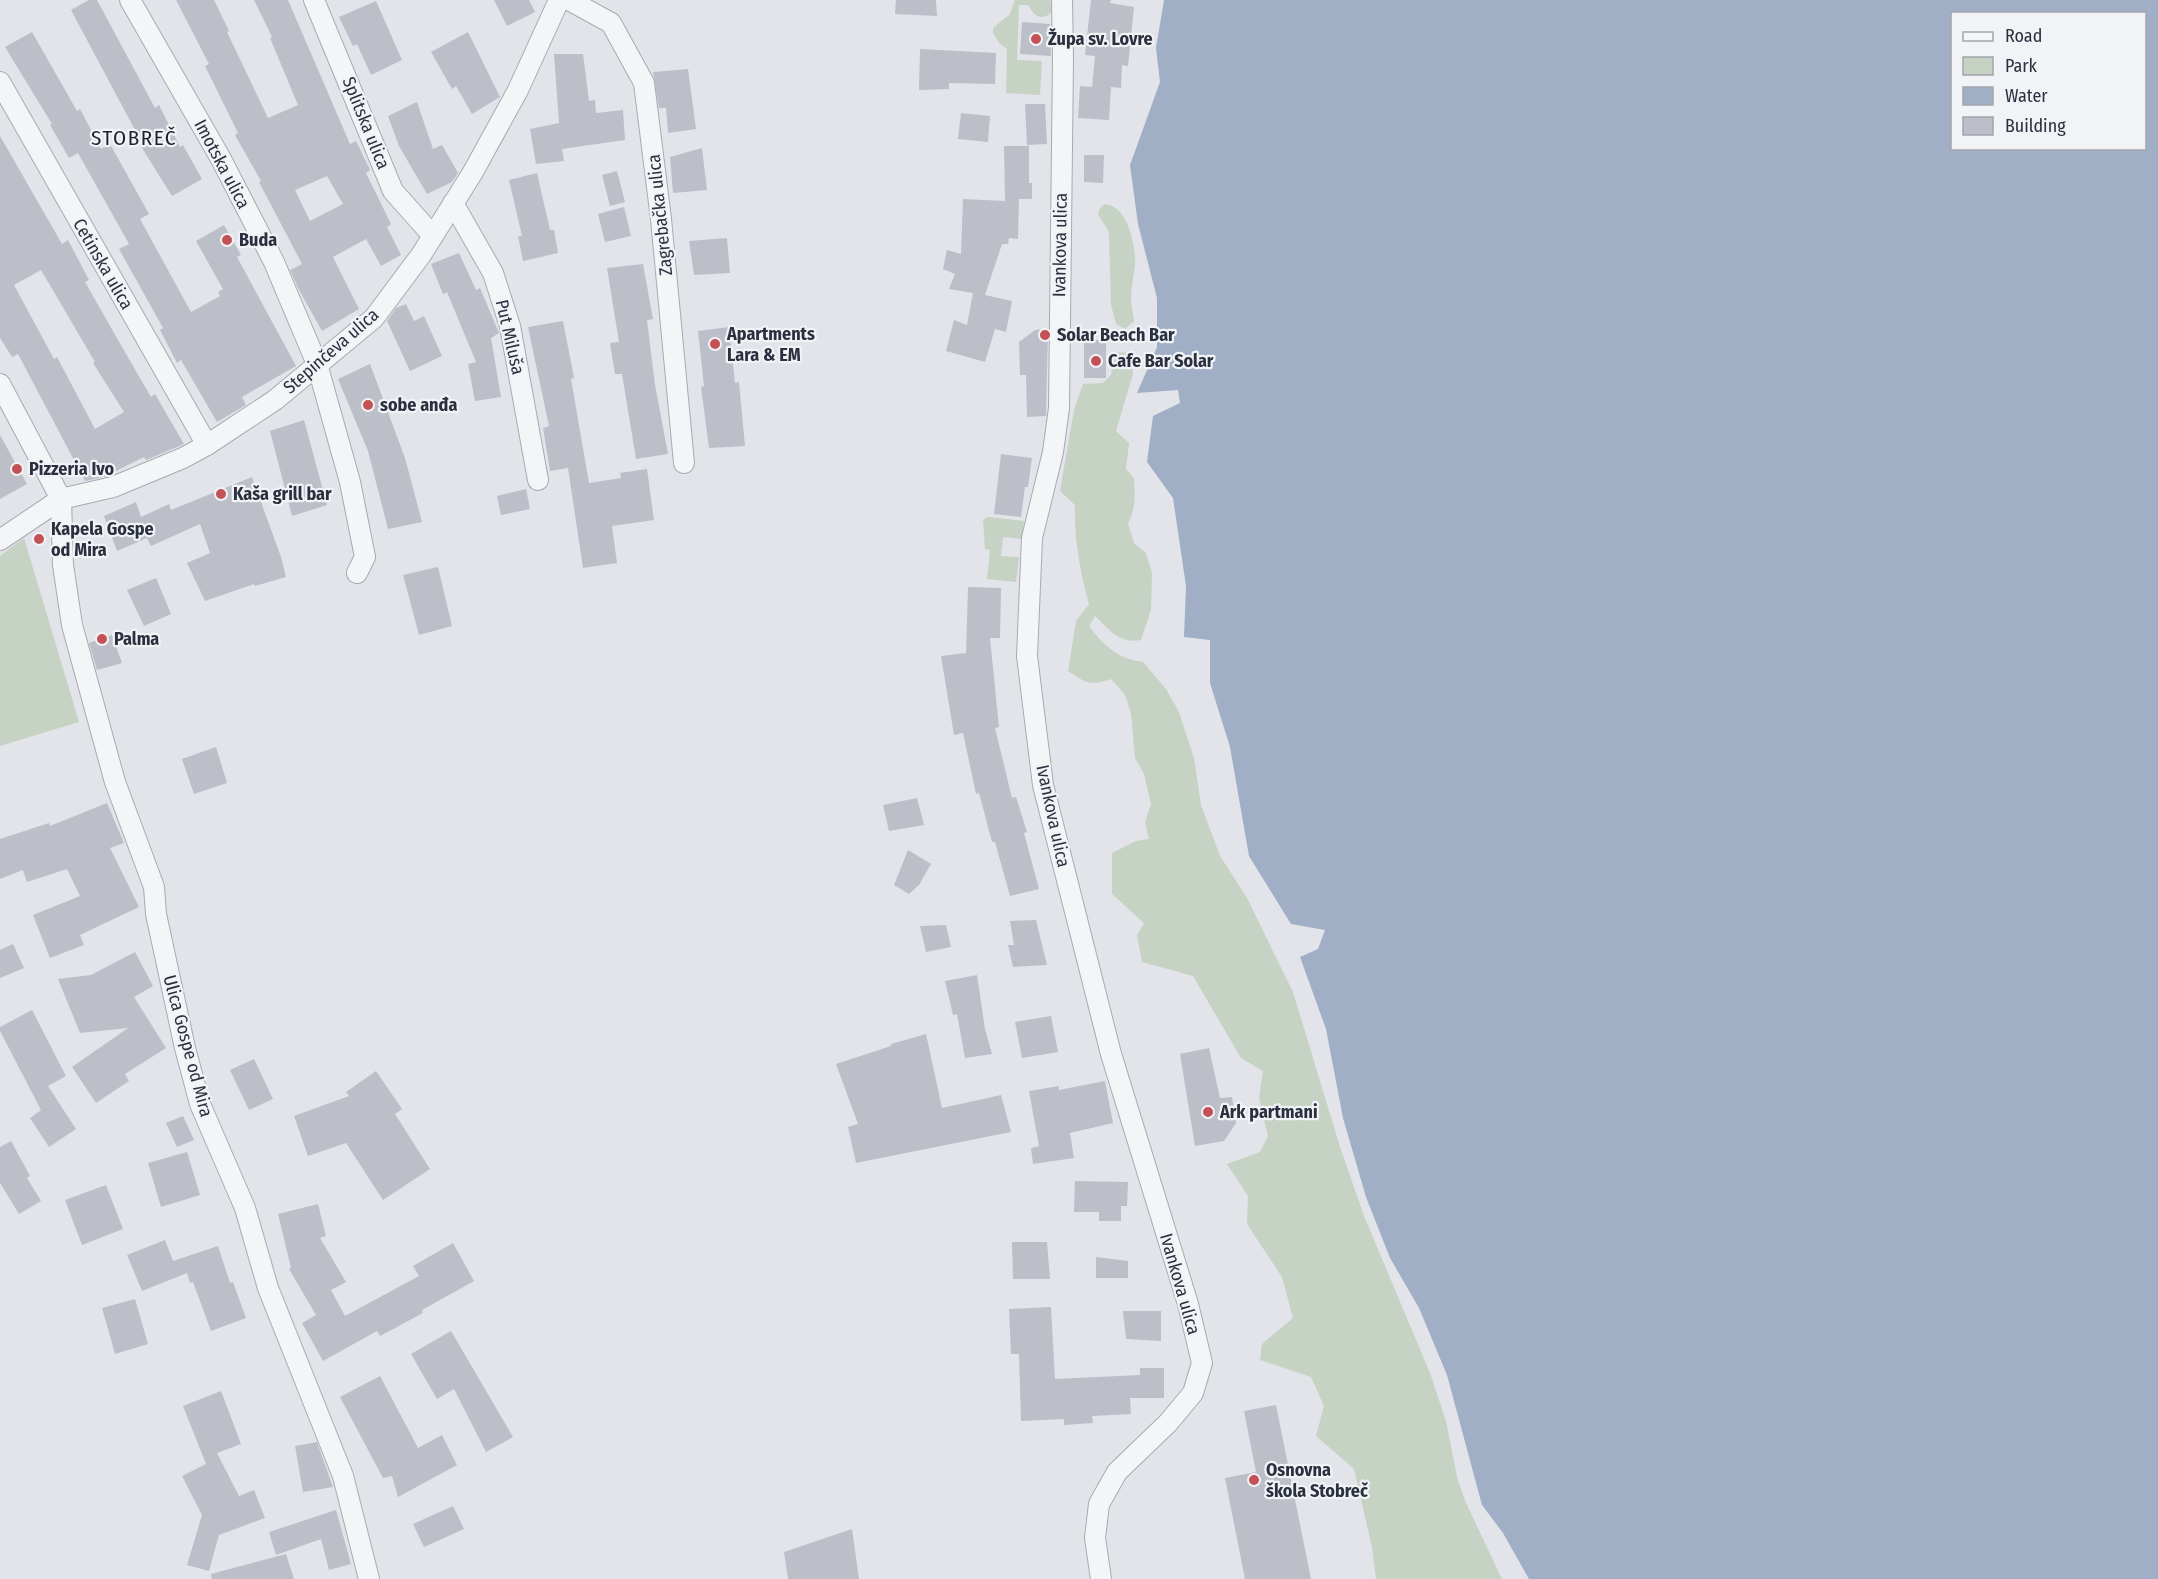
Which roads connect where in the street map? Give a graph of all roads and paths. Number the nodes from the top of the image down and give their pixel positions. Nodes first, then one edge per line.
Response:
1 (130, 0) edge
2 (314, 0) edge
3 (559, 0) edge
4 (569, 0) edge
5 (1062, 0) edge
6 (0, 82) edge
7 (453, 203) junction
8 (433, 236) junction
9 (317, 364) junction
10 (0, 384) edge
11 (207, 445) junction
12 (684, 464) dead end
13 (538, 480) dead end
14 (61, 499) junction
15 (0, 540) edge
16 (357, 573) dead end
17 (369, 1579) edge
18 (1101, 1579) edge

1 - 9 street, Imotska ulica
2 - 8 street, Splitska ulica
3 - 7 street, Stepinčeva ulica
4 - 12 street, Zagrebačka ulica
5 - 18 street, Ivankova ulica
6 - 11 street, Cetinska ulica
7 - 8 street, Stepinčeva ulica
7 - 13 street, Put Miluša
8 - 9 street, Stepinčeva ulica
9 - 11 street, Stepinčeva ulica
9 - 16 street, Imotska ulica
10 - 14 street
11 - 14 street, Stepinčeva ulica
14 - 15 street, Stepinčeva ulica
14 - 17 street, Ulica Gospe od Mira

